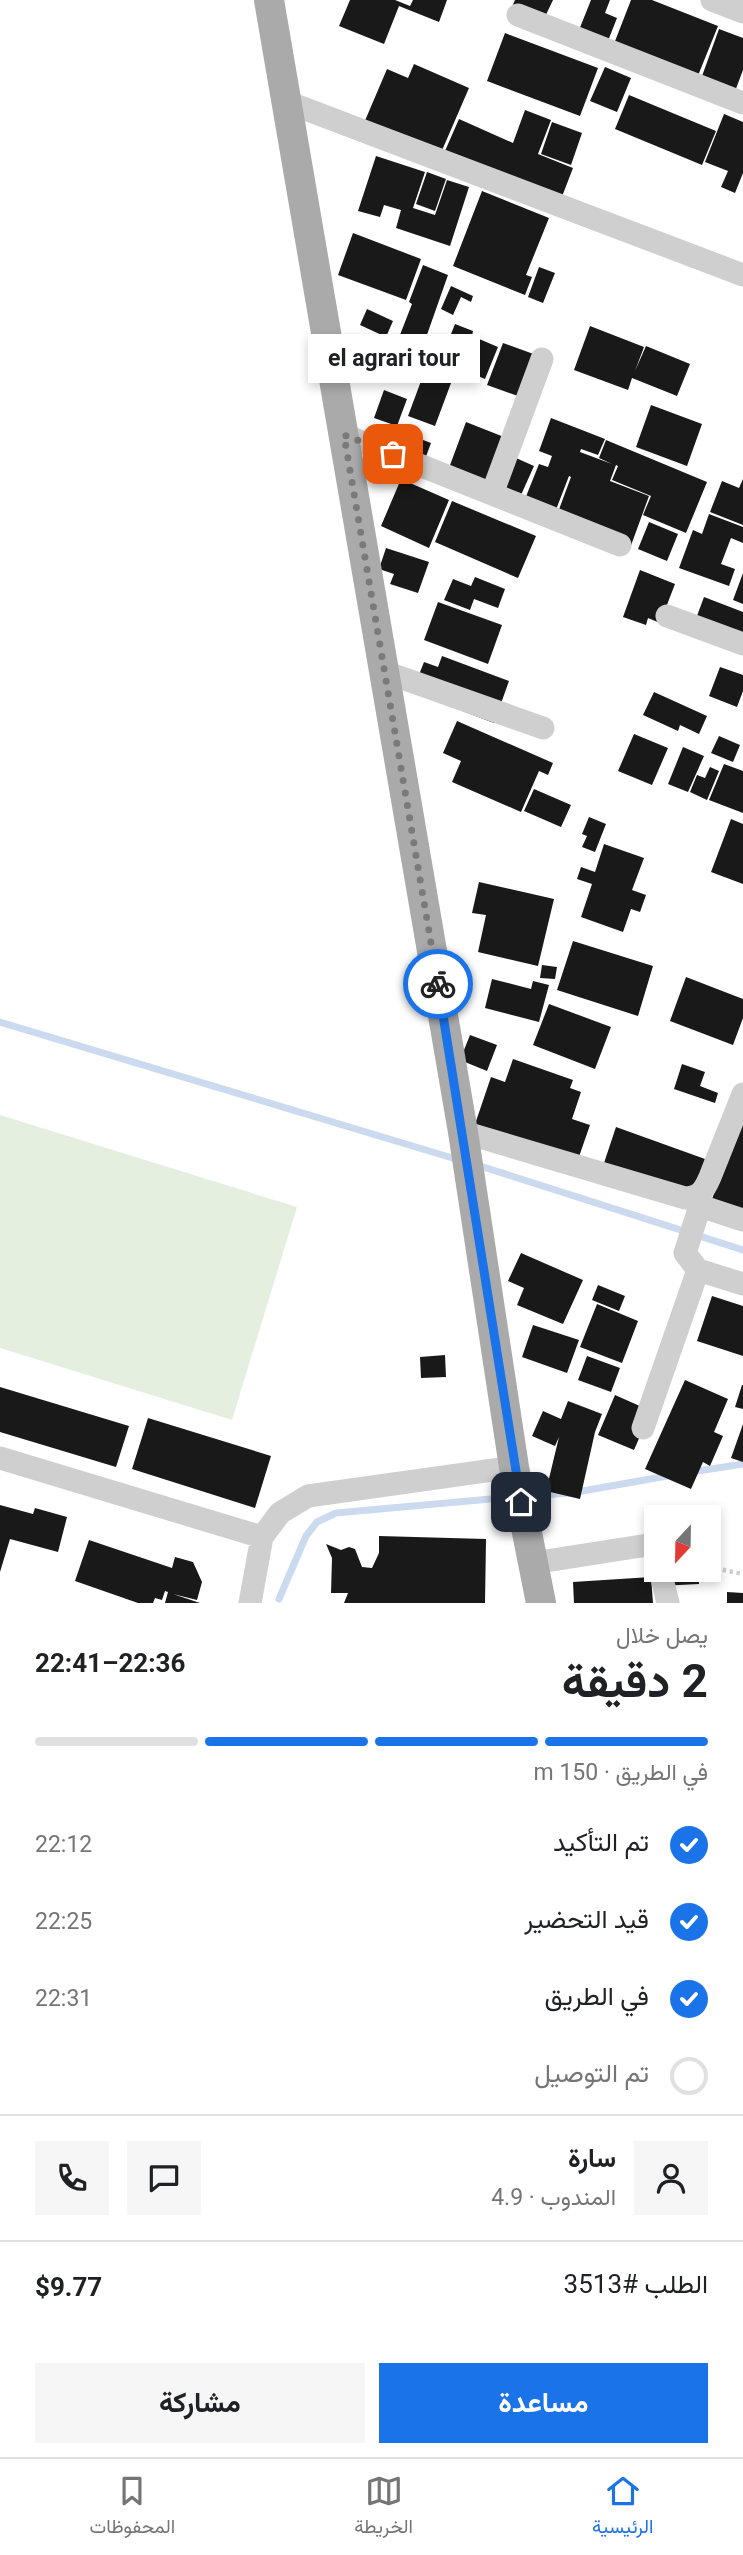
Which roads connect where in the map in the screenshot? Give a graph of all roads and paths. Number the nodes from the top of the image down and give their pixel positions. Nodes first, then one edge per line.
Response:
1 (269, 0) edge
2 (712, 0) edge
3 (743, 12) edge
4 (518, 15) dead end
5 (287, 103) junction
6 (743, 103) edge
7 (743, 275) edge
8 (542, 359) dead end
9 (344, 435) junction
10 (492, 494) junction
11 (620, 545) dead end
12 (667, 616) dead end
13 (743, 644) edge
14 (385, 672) junction
15 (543, 728) dead end
16 (743, 1094) edge
17 (463, 1132) junction
18 (699, 1201) junction
19 (743, 1220) edge
20 (692, 1261) junction
21 (743, 1284) edge
22 (643, 1428) dead end
23 (0, 1458) edge
24 (516, 1474) junction
25 (262, 1537) junction
26 (644, 1546) edge
27 (533, 1563) junction
28 (721, 1569) edge
29 (743, 1574) edge
30 (663, 1582) edge
31 (250, 1603) edge
32 (541, 1603) edge
33 (668, 1603) edge

1 - 5 main road
2 - 3 street
4 - 6 street
5 - 7 street
5 - 9 main road
8 - 10 street
9 - 10 street
9 - 14 main road
10 - 11 street
12 - 13 street
14 - 15 street
14 - 17 main road
16 - 18 street
17 - 18 street
17 - 24 main road
18 - 19 street
18 - 20 street
20 - 21 street
20 - 22 street
23 - 25 street
24 - 25 street
24 - 27 main road
25 - 31 street
26 - 27 street
27 - 32 main road
28 - 29 path
30 - 33 street

